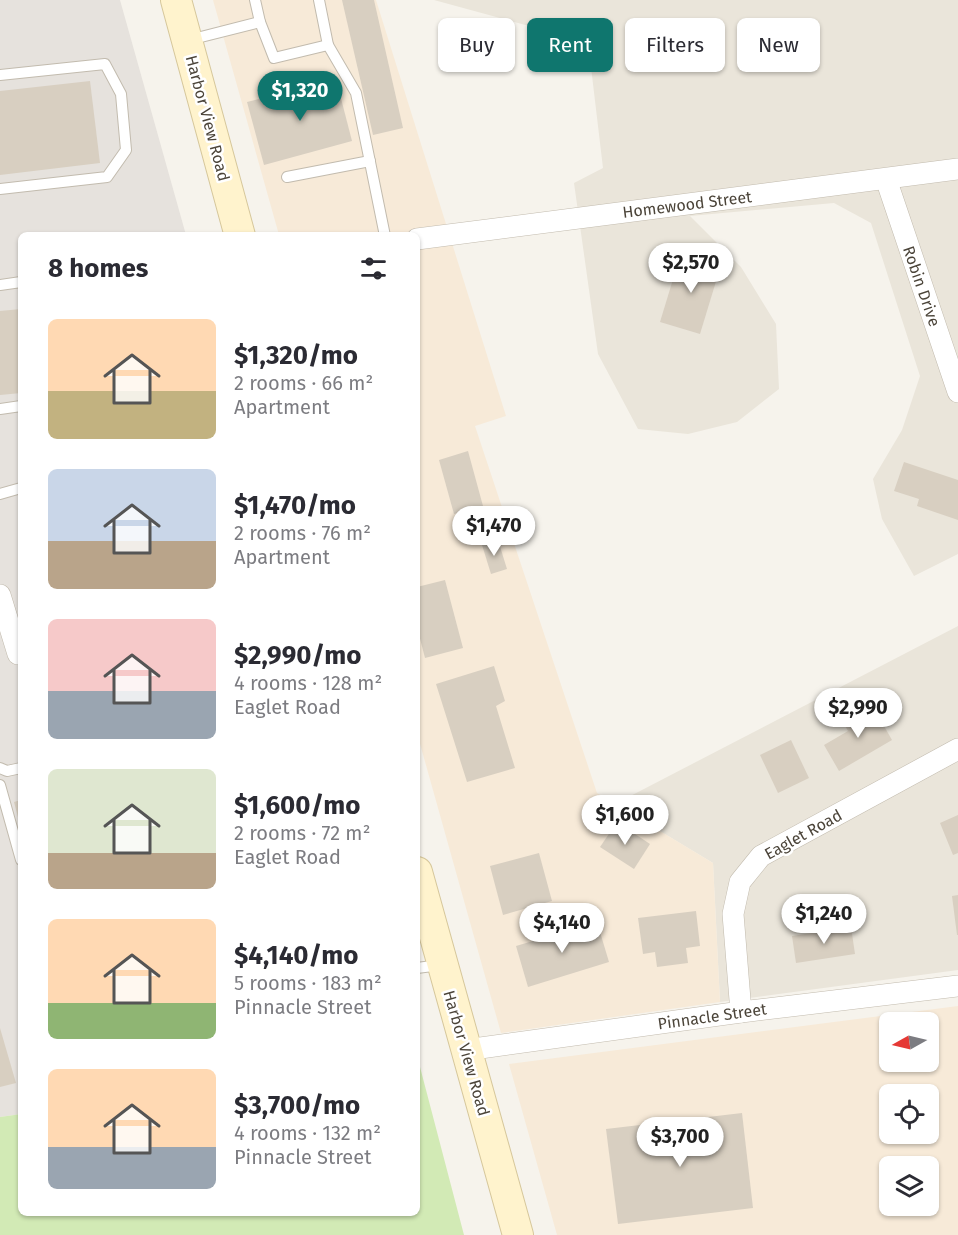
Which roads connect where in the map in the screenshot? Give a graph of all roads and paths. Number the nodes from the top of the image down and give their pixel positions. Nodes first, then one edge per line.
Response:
1 (176, 0) edge
2 (255, 0) edge
3 (319, 0) edge
4 (260, 22) junction
5 (187, 41) junction
6 (328, 45) junction
7 (0, 75) edge
8 (370, 161) junction
9 (958, 170) edge
10 (287, 177) dead end
11 (886, 179) junction
12 (0, 189) edge
13 (239, 232) edge
14 (384, 232) edge
15 (420, 239) edge
16 (18, 282) edge
17 (0, 285) edge
18 (958, 392) edge
19 (18, 407) edge
20 (0, 410) edge
21 (18, 489) edge
22 (0, 494) edge
23 (9, 606) edge
24 (13, 655) edge
25 (958, 749) edge
26 (0, 768) edge
27 (18, 769) edge
28 (0, 785) edge
29 (18, 849) edge
30 (420, 894) edge
31 (430, 966) edge
32 (958, 986) edge
33 (741, 1012) junction
34 (466, 1050) junction
35 (518, 1235) edge

1 - 5 main road, Harbor View Road
2 - 4 lane
3 - 6 lane
4 - 5 lane
4 - 6 lane
5 - 13 main road, Harbor View Road
6 - 8 lane
7 - 12 lane
8 - 10 lane
8 - 14 lane
9 - 11 street, Homewood Street
11 - 15 street, Homewood Street
11 - 18 street, Robin Drive
16 - 17 lane
19 - 20 lane
21 - 22 lane
23 - 24 street
25 - 33 street, Eaglet Road
26 - 27 lane
28 - 29 lane
30 - 31 main road, Harbor View Road
31 - 34 main road, Harbor View Road
32 - 33 street, Pinnacle Street
33 - 34 street, Pinnacle Street
34 - 35 main road, Harbor View Road

